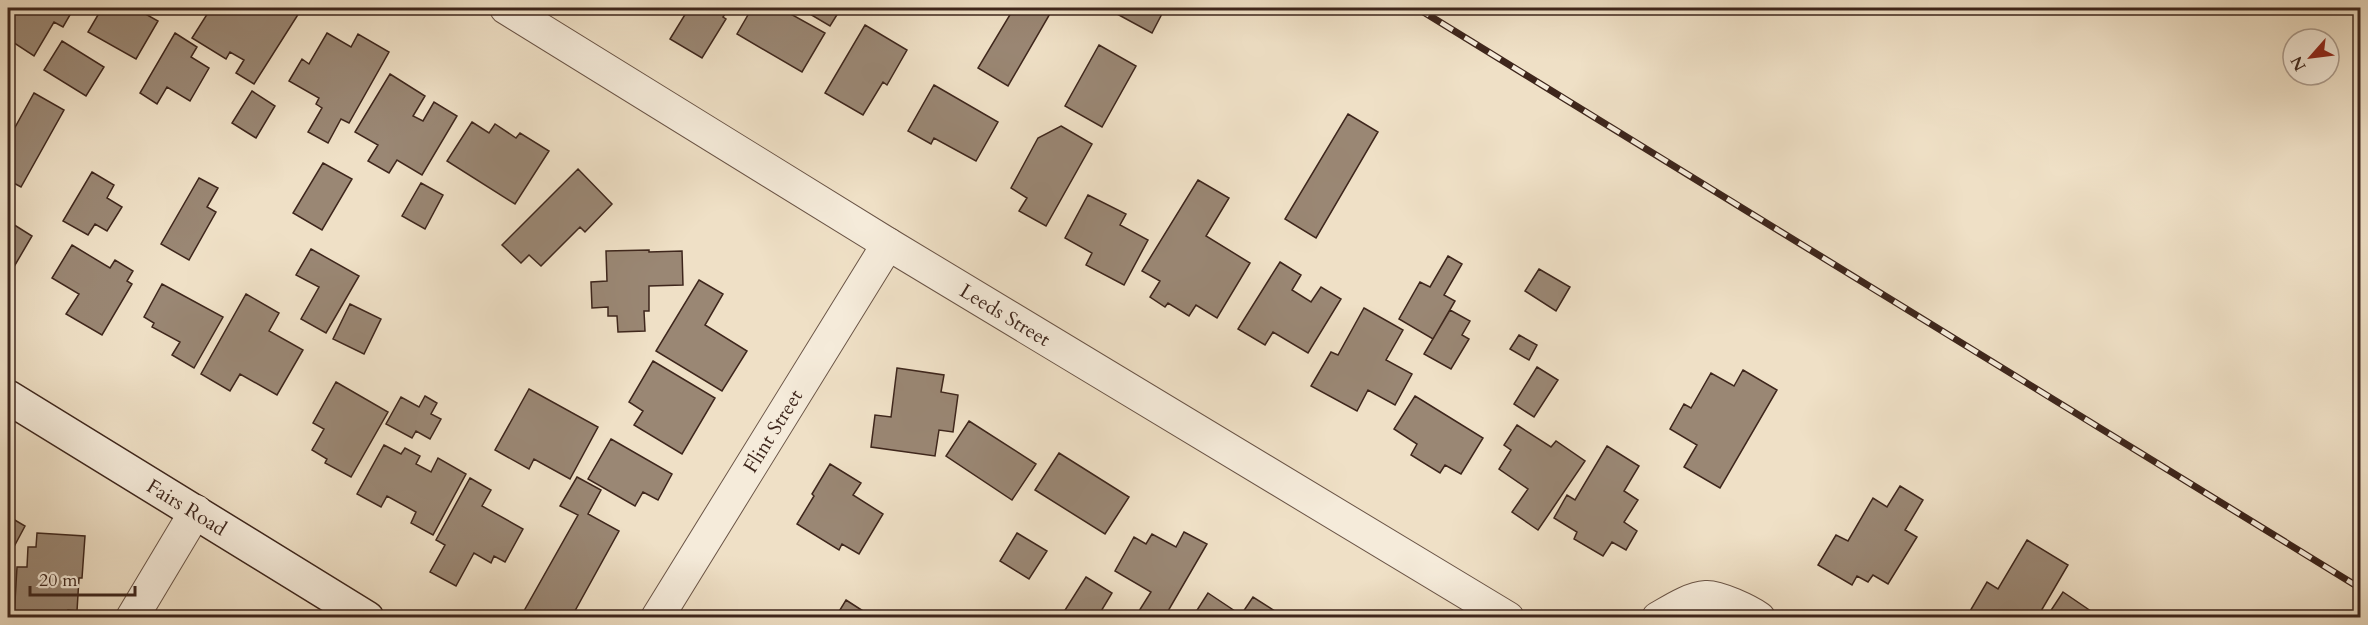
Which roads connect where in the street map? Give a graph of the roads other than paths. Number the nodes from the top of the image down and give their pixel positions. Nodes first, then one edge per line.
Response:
1 (506, 8) edge
2 (888, 244) junction
3 (8, 397) edge
4 (196, 511) junction
5 (132, 618) edge
6 (367, 618) edge
7 (657, 618) edge
8 (1508, 618) edge
9 (1658, 618) edge
10 (1759, 618) edge

1 - 2 street, Leeds Street
2 - 7 street, Flint Street
2 - 8 street, Leeds Street
3 - 4 street, Fairs Road
4 - 5 street
4 - 6 street, Fairs Road
9 - 10 street

